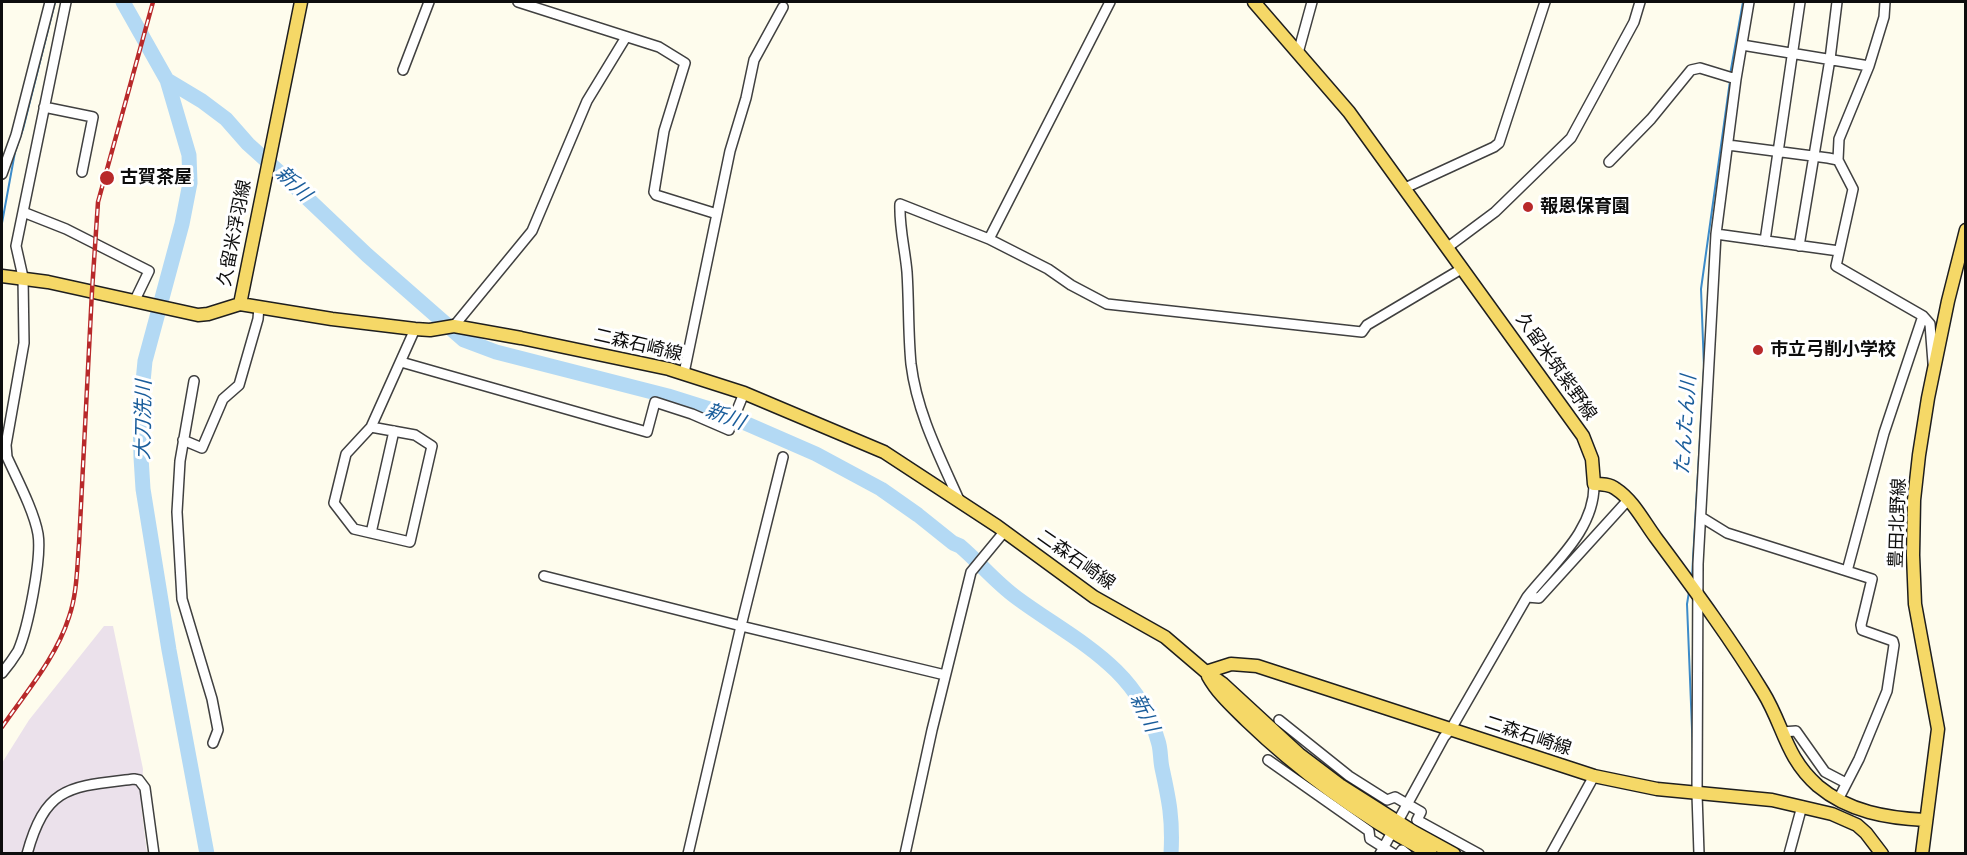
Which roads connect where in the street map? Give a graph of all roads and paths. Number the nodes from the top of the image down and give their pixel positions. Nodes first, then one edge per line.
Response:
1 (50, 2) edge
2 (66, 2) edge
3 (301, 2) edge
4 (429, 2) edge
5 (518, 2) edge
6 (1110, 2) edge
7 (1254, 2) edge
8 (1312, 2) edge
9 (1545, 2) edge
10 (1640, 2) edge
11 (1749, 2) edge
12 (1800, 2) edge
13 (1837, 2) edge
14 (1885, 2) edge
15 (783, 7) dead end
16 (627, 37) junction
17 (1742, 45) junction
18 (1298, 53) junction
19 (1794, 53) junction
20 (1830, 59) junction
21 (1869, 66) junction
22 (403, 70) dead end
23 (1736, 79) junction
24 (44, 107) junction
25 (1728, 145) junction
26 (1779, 151) junction
27 (1814, 156) junction
28 (1838, 160) junction
29 (1609, 162) dead end
30 (82, 172) dead end
31 (2, 174) edge
32 (1405, 188) junction
33 (23, 212) junction
34 (717, 214) junction
35 (1965, 230) edge
36 (1716, 234) junction
37 (989, 239) junction
38 (1765, 241) junction
39 (1799, 246) junction
40 (1448, 247) junction
41 (1839, 251) junction
42 (1463, 268) junction
43 (2, 276) edge
44 (23, 277) junction
45 (136, 301) junction
46 (240, 304) junction
47 (259, 306) junction
48 (1923, 316) junction
49 (454, 326) junction
50 (415, 329) junction
51 (401, 362) junction
52 (1934, 371) junction
53 (684, 373) junction
54 (194, 381) dead end
55 (744, 393) junction
56 (371, 427) junction
57 (394, 431) junction
58 (183, 441) junction
59 (783, 457) dead end
60 (1594, 484) junction
61 (1628, 501) junction
62 (960, 502) junction
63 (1701, 517) junction
64 (1004, 532) junction
65 (371, 533) junction
66 (1847, 571) junction
67 (544, 576) dead end
68 (1697, 593) junction
69 (1527, 597) junction
70 (741, 626) junction
71 (1206, 672) junction
72 (2, 673) edge
73 (945, 675) junction
74 (1279, 720) dead end
75 (1451, 729) junction
76 (1782, 732) junction
77 (213, 743) dead end
78 (1268, 760) dead end
79 (1594, 776) junction
80 (1846, 783) junction
81 (1697, 794) junction
82 (1841, 794) dead end
83 (1407, 804) junction
84 (1802, 806) junction
85 (1925, 820) junction
86 (1395, 827) junction
87 (1382, 850) edge
88 (27, 854) edge
89 (154, 854) edge
90 (688, 854) edge
91 (905, 854) edge
92 (1394, 854) edge
93 (1399, 854) edge
94 (1407, 854) edge
95 (1431, 854) edge
96 (1454, 854) edge
97 (1479, 854) edge
98 (1551, 854) edge
99 (1699, 854) edge
100 (1789, 854) edge
101 (1882, 854) edge
102 (1922, 854) edge

1 - 31 street
2 - 24 street
3 - 46 main road, 久留米浮羽線
4 - 22 street
5 - 16 street
6 - 37 street
7 - 18 main road, 久留米筑紫野線
8 - 18 street
9 - 32 street
10 - 40 street
11 - 17 street
12 - 19 street
13 - 20 street
14 - 21 street
15 - 34 street
16 - 34 street
16 - 49 street
17 - 19 street
17 - 23 street
18 - 32 main road, 久留米筑紫野線
19 - 20 street
19 - 26 street
20 - 21 street
20 - 27 street
21 - 28 street
23 - 25 street
23 - 29 street
24 - 30 street
24 - 33 street
25 - 26 street
25 - 36 street
26 - 27 street
26 - 38 street
27 - 28 street
27 - 39 street
28 - 41 street
32 - 40 main road, 久留米筑紫野線
33 - 44 street
33 - 45 street
34 - 53 street
35 - 52 main road, 豊田北野線
36 - 38 street
36 - 63 street
37 - 42 street
37 - 62 street
38 - 39 street
39 - 41 street
40 - 42 main road, 久留米筑紫野線
41 - 48 street
42 - 60 main road, 久留米筑紫野線
43 - 44 main road, 久留米浮羽線
44 - 45 main road, 久留米浮羽線
44 - 72 street
45 - 46 main road, 久留米浮羽線
46 - 47 main road, 二森石崎線
47 - 50 main road, 二森石崎線
47 - 58 street
48 - 52 street
48 - 66 street
49 - 50 main road, 二森石崎線
49 - 53 main road, 二森石崎線
50 - 51 street
51 - 55 street
51 - 56 street
52 - 85 main road, 豊田北野線
53 - 55 main road, 二森石崎線
54 - 58 street
55 - 62 main road, 二森石崎線
56 - 57 street
56 - 65 street
57 - 65 street
57 - 65 street
58 - 77 street
59 - 70 street
60 - 61 main road
60 - 69 street
61 - 68 main road
61 - 69 street
62 - 64 main road, 二森石崎線
63 - 66 street
63 - 68 street
64 - 71 main road, 二森石崎線
64 - 73 street
66 - 80 street
67 - 70 street
68 - 76 main road
68 - 81 street
69 - 75 street
70 - 73 street
70 - 90 street
71 - 75 main road, 二森石崎線
71 - 86 main road
73 - 91 street
74 - 83 street
75 - 79 main road, 二森石崎線
75 - 83 street
76 - 80 street
76 - 85 main road
78 - 87 street
79 - 81 main road, 二森石崎線
79 - 98 street
80 - 82 street
81 - 84 main road, 二森石崎線
81 - 99 street
83 - 86 street
83 - 97 street
84 - 100 street
84 - 101 main road, 二森石崎線
85 - 102 main road
86 - 87 street
86 - 95 main road
86 - 96 main road
87 - 92 street
88 - 89 street
93 - 94 street

